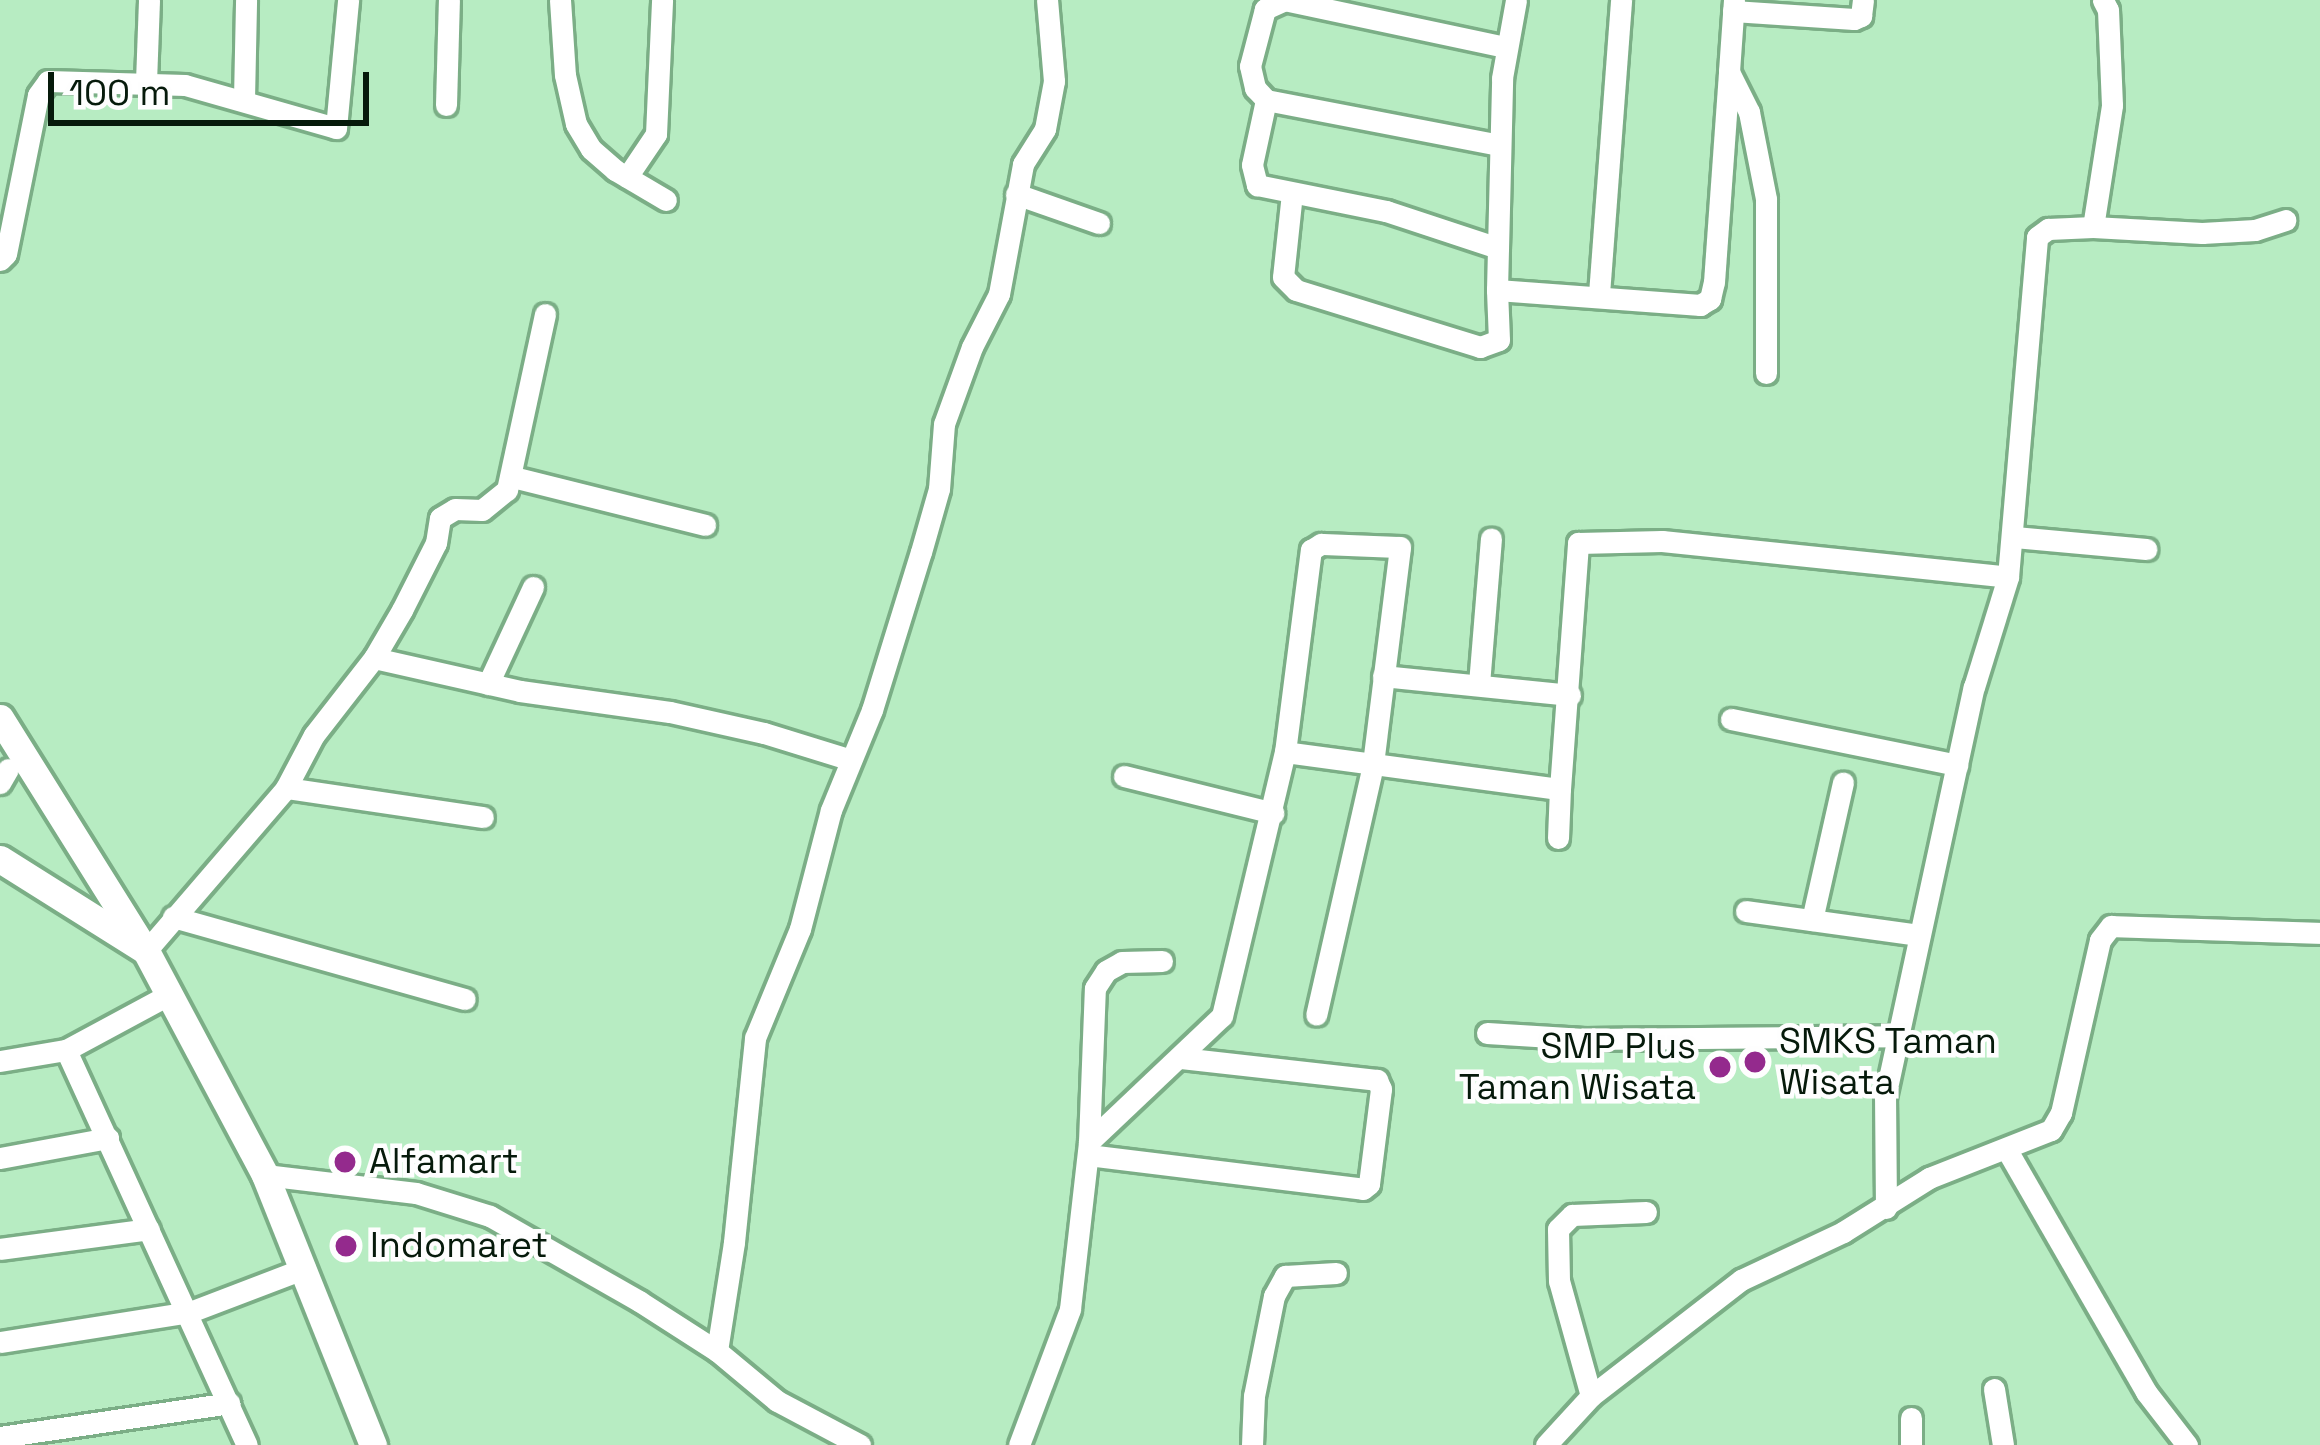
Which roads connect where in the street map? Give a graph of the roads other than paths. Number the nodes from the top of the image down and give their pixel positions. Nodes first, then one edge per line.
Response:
1 (148, 0) edge
2 (246, 0) edge
3 (347, 0) edge
4 (449, 0) edge
5 (560, 0) edge
6 (662, 0) edge
7 (1047, 0) edge
8 (1516, 0) edge
9 (1621, 0) edge
10 (1863, 0) edge
11 (2103, 0) edge
12 (1284, 1) edge
13 (1733, 5) edge
14 (1505, 47) junction
15 (1729, 72) junction
16 (146, 82) junction
17 (244, 99) junction
18 (1266, 100) junction
19 (446, 105) dead end
20 (1499, 146) junction
21 (627, 177) junction
22 (1292, 193) junction
23 (1016, 194) junction
24 (666, 200) dead end
25 (2285, 220) dead end
26 (1099, 224) dead end
27 (2093, 227) junction
28 (1498, 248) junction
29 (0, 260) edge
30 (1497, 290) junction
31 (1599, 294) junction
32 (545, 314) dead end
33 (1766, 374) dead end
34 (513, 477) junction
35 (705, 525) dead end
36 (2014, 537) junction
37 (1491, 538) dead end
38 (2146, 549) dead end
39 (2008, 577) junction
40 (533, 587) dead end
41 (374, 658) junction
42 (1384, 676) junction
43 (488, 684) junction
44 (1480, 684) junction
45 (1570, 695) junction
46 (0, 718) edge
47 (1732, 719) dead end
48 (1285, 752) junction
49 (848, 759) junction
50 (1373, 765) junction
51 (1957, 765) junction
52 (1124, 776) dead end
53 (1844, 782) dead end
54 (286, 788) junction
55 (1560, 789) junction
56 (1273, 813) junction
57 (483, 817) dead end
58 (1558, 838) dead end
59 (0, 859) edge
60 (1746, 911) dead end
61 (173, 916) junction
62 (1812, 920) junction
63 (2320, 933) edge
64 (1919, 935) junction
65 (146, 951) junction
66 (1162, 961) dead end
67 (170, 994) junction
68 (465, 999) dead end
69 (1316, 1015) dead end
70 (1487, 1033) dead end
71 (1898, 1036) junction
72 (66, 1051) junction
73 (1180, 1058) junction
74 (0, 1061) edge
75 (108, 1138) junction
76 (1089, 1148) junction
77 (2007, 1150) junction
78 (0, 1158) edge
79 (265, 1175) junction
80 (1886, 1208) junction
81 (1646, 1212) dead end
82 (149, 1229) junction
83 (0, 1249) edge
84 (305, 1268) junction
85 (1336, 1273) dead end
86 (190, 1312) junction
87 (0, 1342) edge
88 (717, 1351) junction
89 (1994, 1389) dead end
90 (1591, 1396) junction
91 (229, 1402) junction
92 (1911, 1418) dead end
93 (0, 1440) edge
94 (247, 1445) edge
95 (373, 1445) edge
96 (860, 1445) edge
97 (1019, 1445) edge
98 (1252, 1445) edge
99 (1546, 1445) edge
100 (1911, 1445) edge
101 (2003, 1445) edge
102 (2187, 1445) edge

1 - 16 street
2 - 17 street
3 - 17 street
4 - 19 street
5 - 21 street
6 - 21 street
7 - 23 street
8 - 14 street
9 - 31 street
10 - 13 street
11 - 27 street
12 - 14 street
12 - 18 street
13 - 15 street
14 - 20 street
15 - 31 street
15 - 33 street
16 - 17 street
16 - 29 street
18 - 20 street
18 - 22 street
20 - 28 street
21 - 24 street
22 - 28 street
22 - 30 street
23 - 26 street
23 - 49 street
25 - 27 street
27 - 36 street
28 - 30 street
30 - 31 street
32 - 34 street
34 - 35 street
34 - 41 street
36 - 38 street
36 - 39 street
37 - 44 street
39 - 45 street
39 - 51 street
40 - 43 street
41 - 43 street
41 - 54 street
42 - 44 street
42 - 48 street
42 - 50 street
43 - 49 street
44 - 45 street
45 - 55 street
46 - 65 street
47 - 51 street
48 - 50 street
48 - 56 street
49 - 88 street
50 - 55 street
50 - 69 street
51 - 64 street
52 - 56 street
53 - 62 street
54 - 57 street
54 - 61 street
55 - 58 street
56 - 73 street
59 - 65 street
60 - 62 street
61 - 65 street
61 - 68 street
62 - 64 street
63 - 77 street
64 - 71 street
65 - 67 street
66 - 76 street
67 - 72 street
67 - 79 street
70 - 71 street
71 - 80 street
72 - 74 street
72 - 75 street
73 - 76 street
73 - 76 street
75 - 78 street
75 - 82 street
76 - 97 street
77 - 80 street
77 - 102 street
79 - 84 street
79 - 88 street
80 - 90 street
81 - 90 street
82 - 83 street
82 - 86 street
84 - 86 street
84 - 95 street
85 - 98 street
86 - 87 street
86 - 91 street
88 - 96 street
89 - 101 street
90 - 99 street
91 - 93 street
91 - 94 street
92 - 100 street

